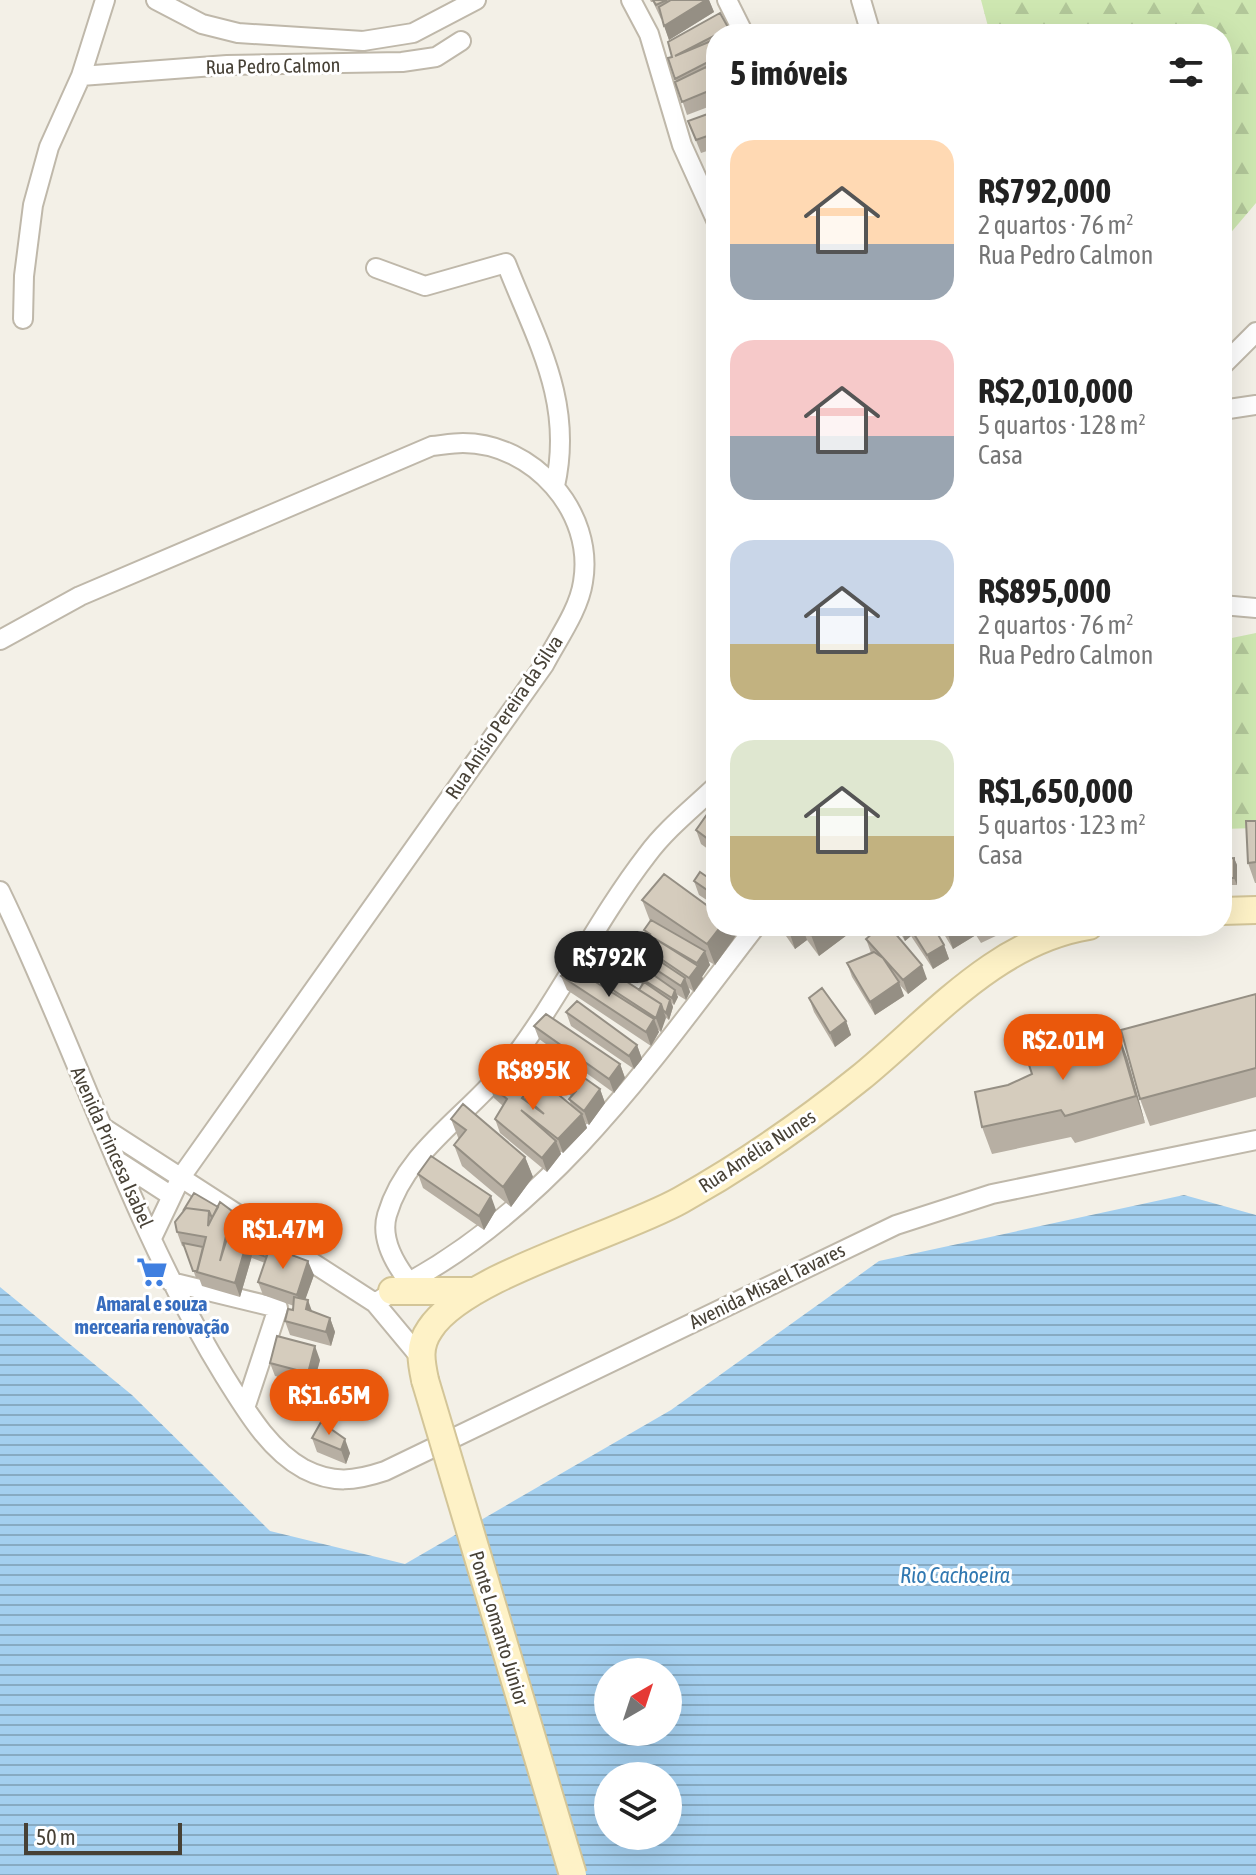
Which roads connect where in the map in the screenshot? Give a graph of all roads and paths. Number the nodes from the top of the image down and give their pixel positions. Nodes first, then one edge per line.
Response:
1 (105, 0) edge
2 (156, 0) edge
3 (476, 0) edge
4 (631, 0) edge
5 (727, 0) edge
6 (861, 0) edge
7 (739, 24) edge
8 (868, 24) edge
9 (461, 41) dead end
10 (81, 76) junction
11 (706, 198) edge
12 (376, 268) dead end
13 (23, 319) dead end
14 (1256, 332) edge
15 (1232, 356) edge
16 (1256, 405) edge
17 (1232, 408) edge
18 (555, 486) junction
19 (1232, 606) edge
20 (1256, 608) edge
21 (0, 640) edge
22 (706, 796) edge
23 (0, 891) edge
24 (1256, 910) edge
25 (1232, 911) edge
26 (748, 936) edge
27 (1059, 936) edge
28 (104, 1128) junction
29 (1256, 1140) edge
30 (116, 1160) junction
31 (181, 1177) junction
32 (170, 1195) junction
33 (152, 1238) junction
34 (171, 1282) junction
35 (475, 1291) junction
36 (392, 1292) junction
37 (423, 1369) junction
38 (245, 1408) junction
39 (301, 1467) joint
40 (573, 1875) edge

1 - 10 street
2 - 3 street, Rua Pedro Calmon
4 - 11 street
5 - 7 street
6 - 8 street
9 - 10 street, Rua Pedro Calmon
10 - 13 street
12 - 18 street
14 - 15 street
16 - 17 street
18 - 21 street, Rua Anisio Pereira da Silva
18 - 31 street, Rua Anisio Pereira da Silva
19 - 20 street
22 - 36 street
23 - 28 street, Avenida Princesa Isabel
24 - 25 main road
26 - 36 street
27 - 35 main road, Rua Amélia Nunes
28 - 30 street, Avenida Princesa Isabel
28 - 31 street
29 - 39 street, Avenida Misael Tavares
30 - 32 street
30 - 33 street, Avenida Princesa Isabel
31 - 32 street, Rua Anisio Pereira da Silva
31 - 36 street
32 - 33 street, Rua Anisio Pereira da Silva
33 - 34 street, Avenida Princesa Isabel
34 - 38 street, Avenida Princesa Isabel
34 - 38 street
35 - 36 main road
35 - 37 main road, Rua Amélia Nunes
36 - 37 street
37 - 40 main road, Ponte Lomanto Júnior, bridge
38 - 39 street, Avenida Princesa Isabel

